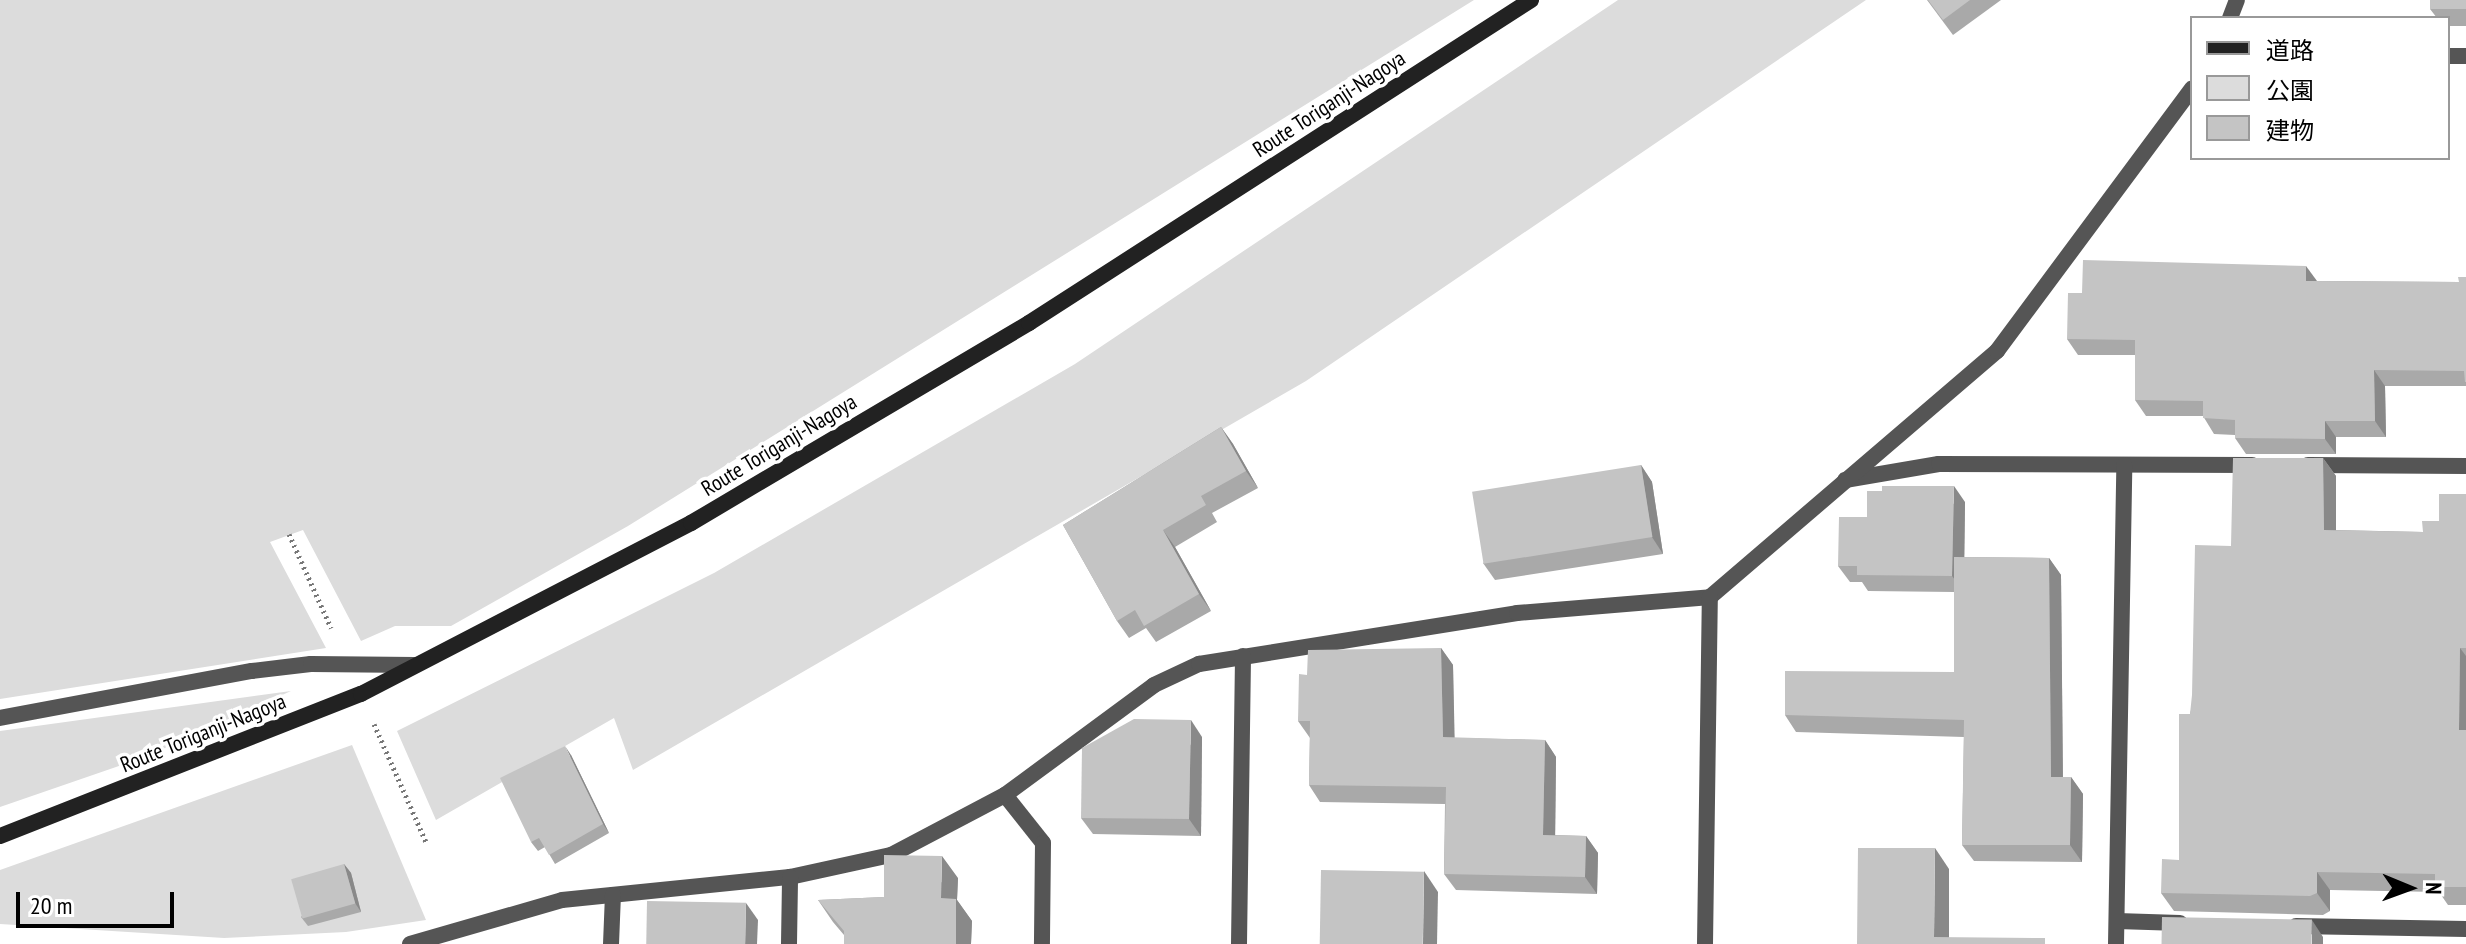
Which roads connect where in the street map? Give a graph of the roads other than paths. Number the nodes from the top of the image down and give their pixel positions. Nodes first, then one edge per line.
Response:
1 (1531, 0) edge
2 (2190, 91) edge
3 (2124, 465) junction
4 (2466, 466) edge
5 (1845, 480) junction
6 (1710, 597) junction
7 (1243, 656) junction
8 (415, 665) junction
9 (0, 718) edge
10 (1005, 795) junction
11 (0, 836) edge
12 (790, 877) junction
13 (613, 895) junction
14 (2117, 921) junction
15 (2194, 923) edge
16 (2271, 925) edge
17 (2466, 929) edge
18 (410, 944) edge
19 (611, 944) edge
20 (789, 944) edge
21 (1042, 944) edge
22 (1239, 944) edge
23 (1705, 944) edge
24 (2116, 944) edge

1 - 8 main road, Route Toriganji-Nagoya
2 - 5 street
3 - 4 street
3 - 5 street
3 - 14 street
5 - 6 street
6 - 7 street
6 - 23 street
7 - 10 street
7 - 22 street
8 - 9 street
8 - 11 main road, Route Toriganji-Nagoya
10 - 12 street
10 - 21 street
12 - 13 street
12 - 20 street
13 - 18 street
13 - 19 street
14 - 15 street
14 - 24 street
16 - 17 street

